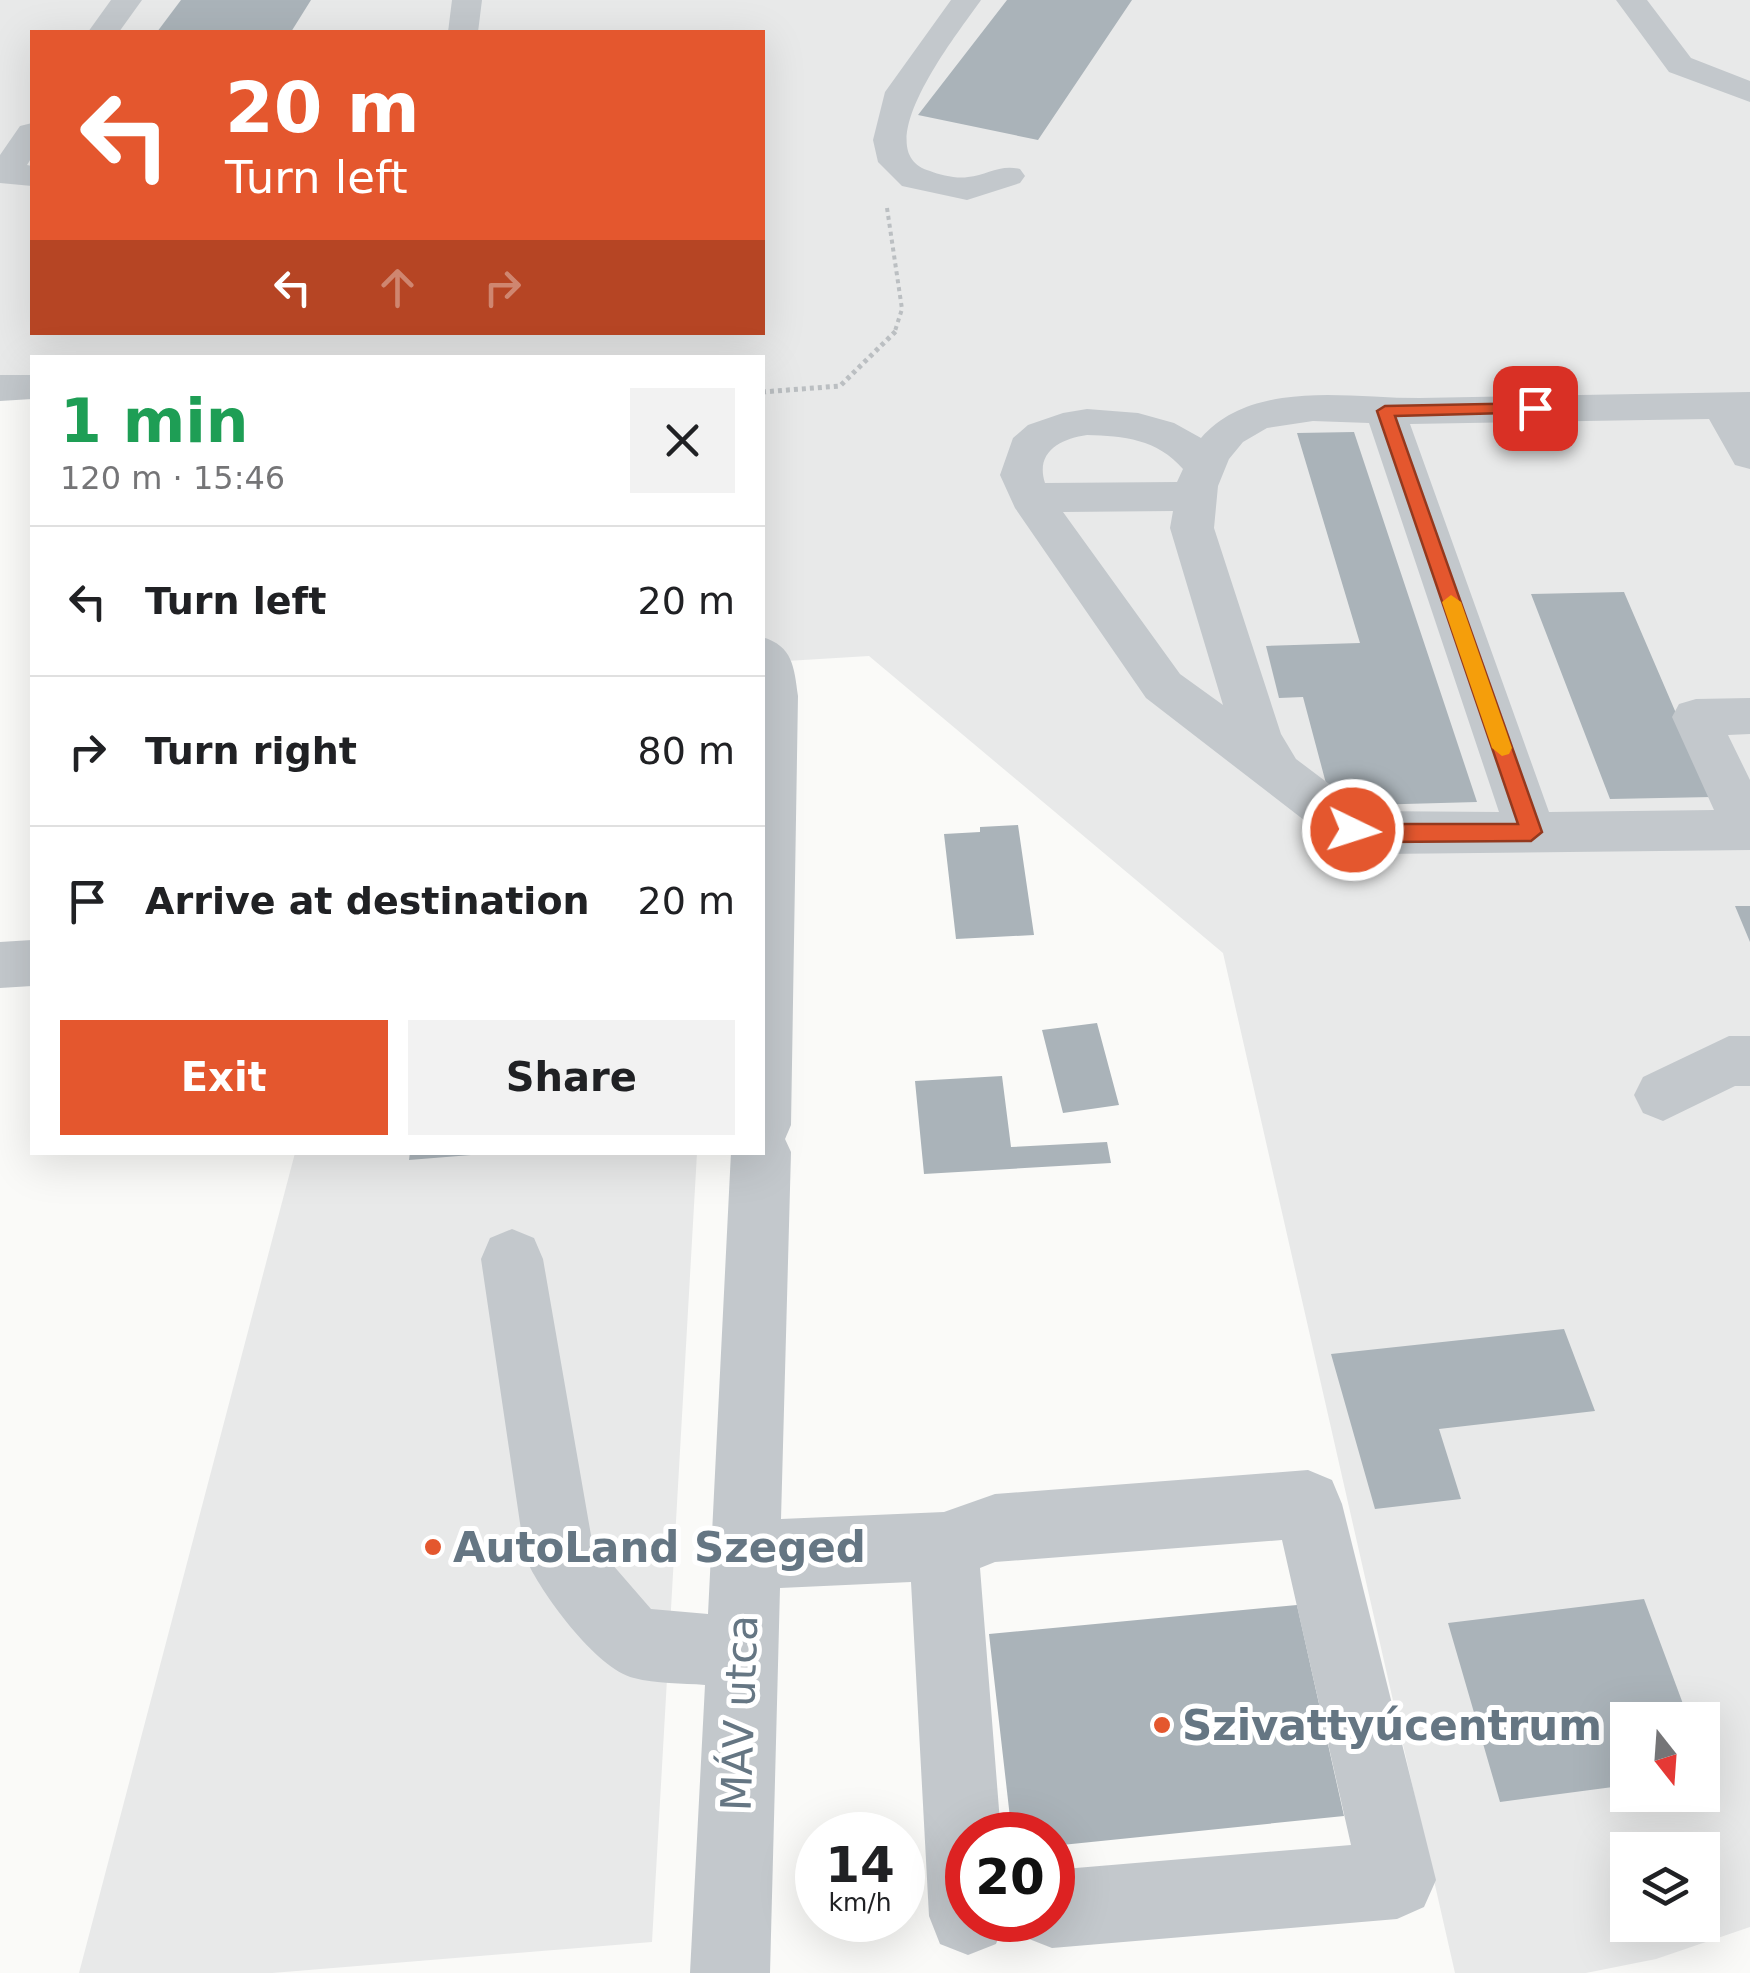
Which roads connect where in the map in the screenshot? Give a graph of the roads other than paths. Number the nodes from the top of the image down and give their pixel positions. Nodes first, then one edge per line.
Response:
1 (127, 0) edge
2 (467, 0) edge
3 (966, 0) edge
4 (1630, 0) edge
5 (104, 30) edge
6 (464, 30) edge
7 (1750, 92) edge
8 (30, 136) edge
9 (30, 176) edge
10 (1008, 176) dead end
11 (30, 387) edge
12 (0, 388) edge
13 (1736, 405) edge
14 (1385, 411) junction
15 (1750, 455) edge
16 (1198, 482) junction
17 (1030, 498) junction
18 (765, 657) edge
19 (1750, 716) edge
20 (1278, 773) junction
21 (1749, 830) edge
22 (1531, 832) junction
23 (767, 926) edge
24 (30, 963) edge
25 (0, 964) edge
26 (765, 1006) edge
27 (1750, 1061) edge
28 (1663, 1094) dead end
29 (761, 1155) edge
30 (512, 1259) dead end
31 (944, 1546) junction
32 (745, 1556) junction
33 (742, 1653) junction
34 (961, 1812) edge
35 (1075, 1906) edge
36 (730, 1973) edge

1 - 5 street
2 - 6 street
3 - 10 street
4 - 7 street
8 - 9 street
11 - 12 street
13 - 14 street
13 - 15 street
14 - 16 street
14 - 22 street
16 - 17 street
16 - 17 street
16 - 20 street
17 - 20 street
18 - 23 street
19 - 21 street
20 - 22 street
21 - 22 street
23 - 26 street
24 - 25 street
27 - 28 street
29 - 32 street, MÁV utca
30 - 33 street
31 - 32 street
31 - 34 street
31 - 35 street
32 - 33 street, MÁV utca
33 - 36 street, MÁV utca

